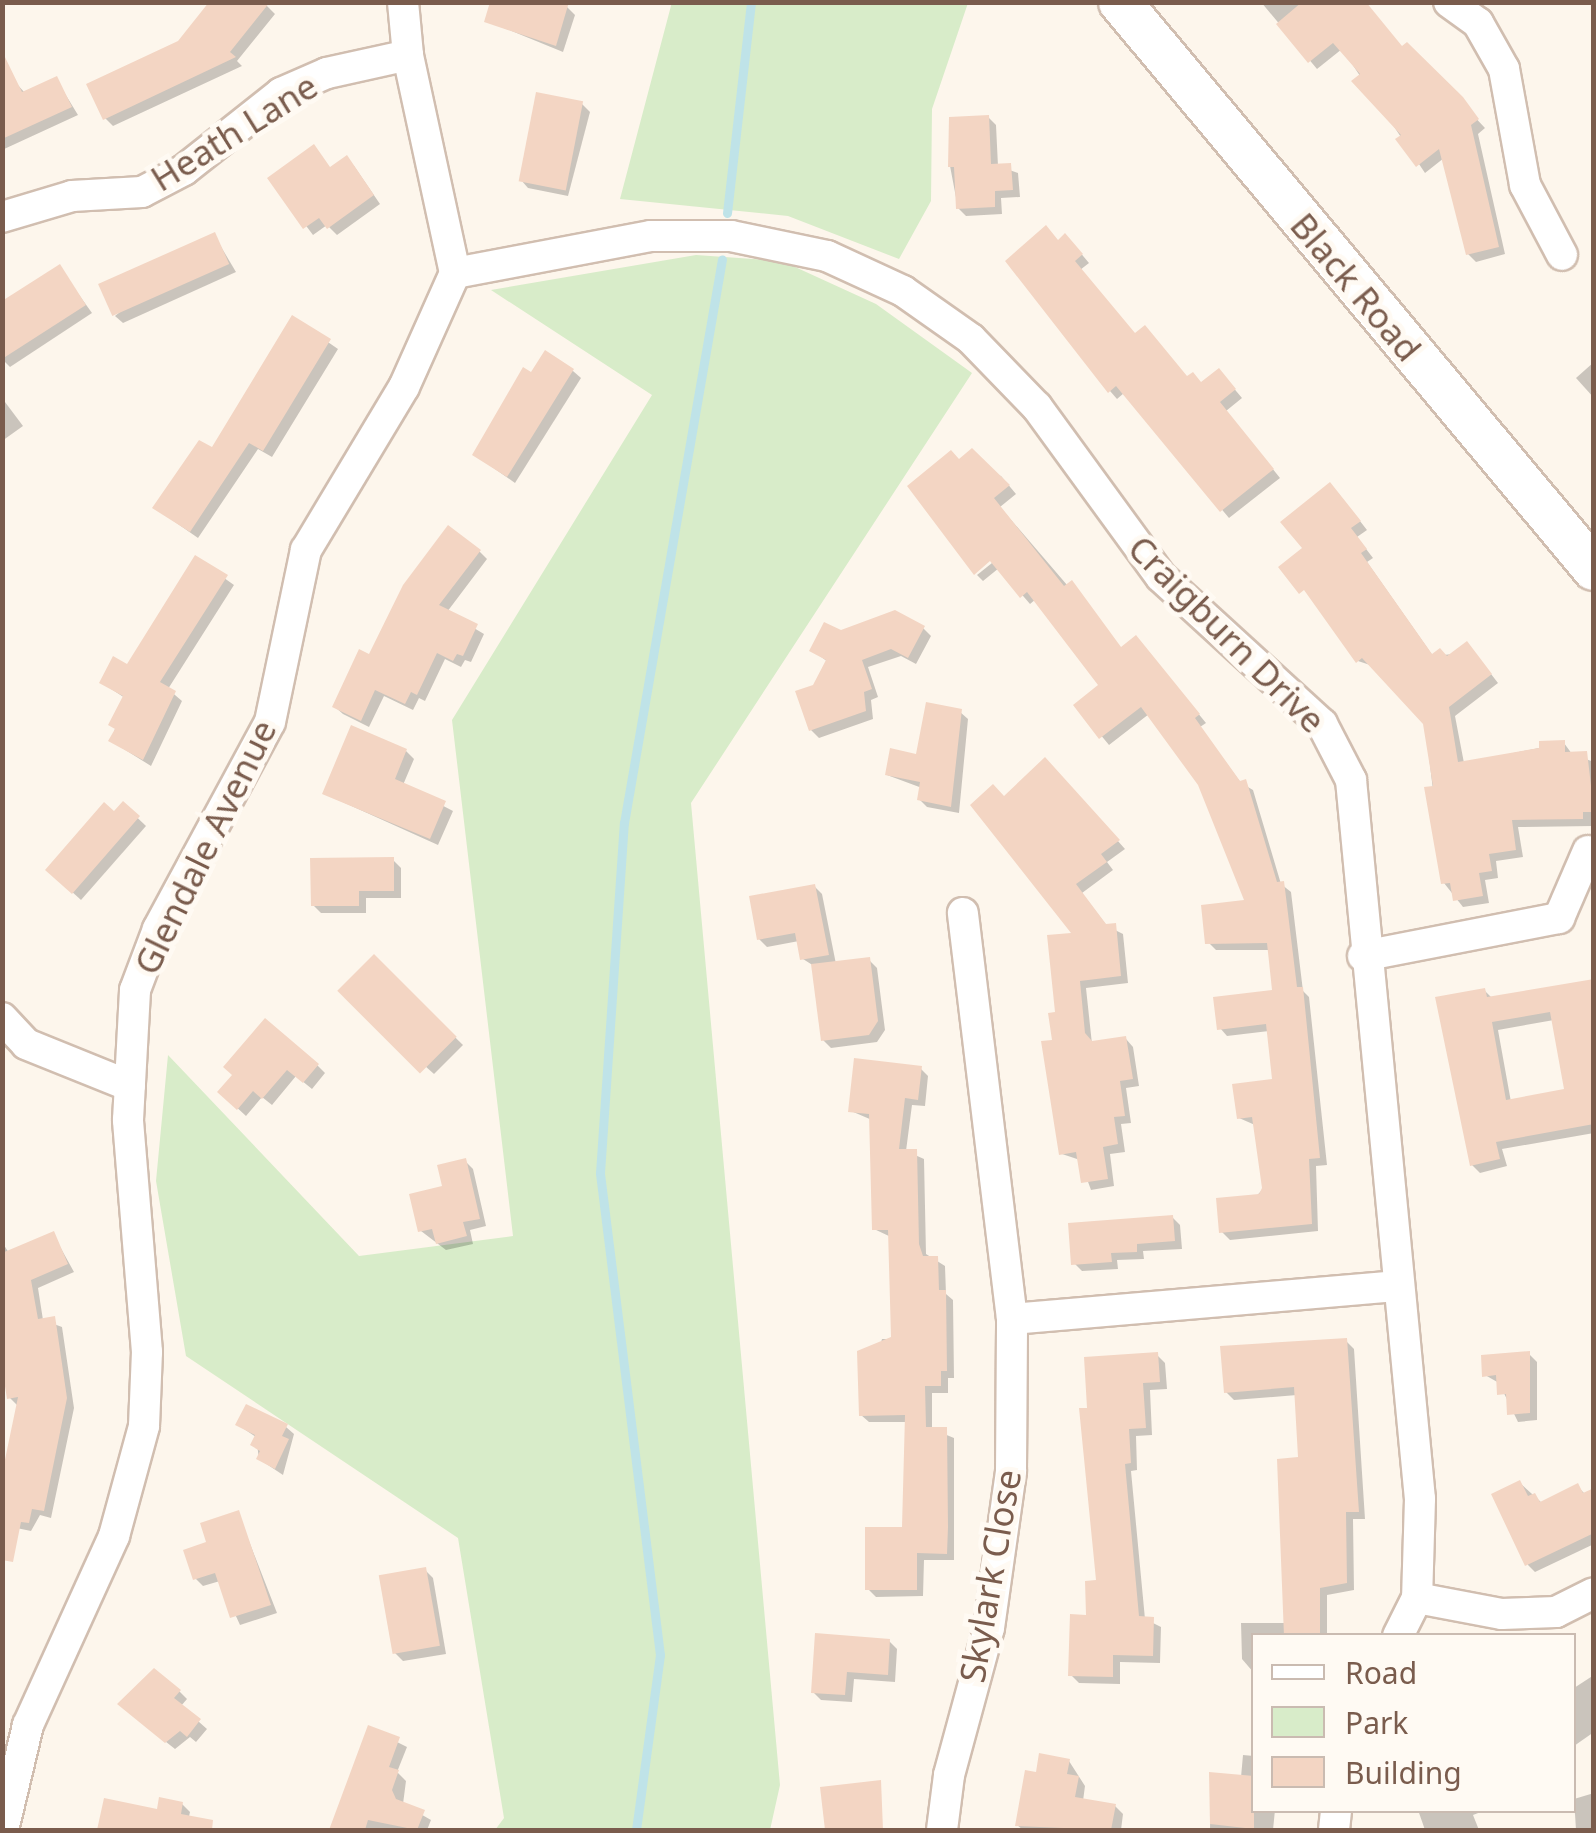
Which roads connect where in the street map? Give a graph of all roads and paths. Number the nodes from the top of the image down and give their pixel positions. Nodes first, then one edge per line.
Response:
1 (404, 2) edge
2 (1120, 2) edge
3 (1449, 2) edge
4 (408, 56) junction
5 (2, 217) edge
6 (1562, 255) dead end
7 (455, 273) junction
8 (1594, 570) edge
9 (1588, 851) dead end
10 (962, 914) dead end
11 (1363, 956) junction
12 (2, 1018) edge
13 (130, 1086) junction
14 (1396, 1286) junction
15 (1012, 1319) junction
16 (1594, 1593) edge
17 (1417, 1598) junction
18 (1400, 1633) edge
19 (4, 1830) edge
20 (942, 1830) edge

1 - 4 street
2 - 8 main road, Black Road
3 - 6 street
4 - 5 street, Heath Lane
4 - 7 street
7 - 11 street, Craigburn Drive
7 - 13 street, Glendale Avenue
9 - 11 street
10 - 15 street, Skylark Close
11 - 14 street, Craigburn Drive
12 - 13 street
13 - 19 street, Glendale Avenue
14 - 15 street
14 - 17 street, Craigburn Drive
15 - 20 street, Skylark Close
16 - 17 street
17 - 18 street, Craigburn Drive

